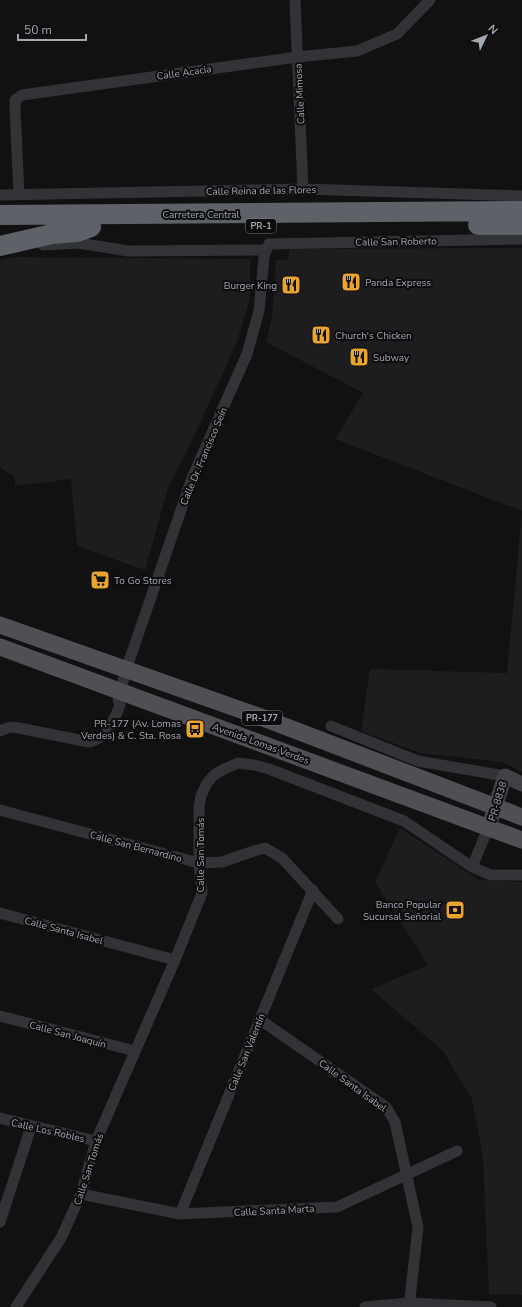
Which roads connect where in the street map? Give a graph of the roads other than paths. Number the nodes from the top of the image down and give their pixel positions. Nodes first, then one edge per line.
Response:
1 (295, 0) edge
2 (430, 0) edge
3 (297, 56) junction
4 (303, 189) junction
5 (19, 194) junction
6 (0, 195) edge
7 (522, 196) edge
8 (522, 204) edge
9 (497, 211) junction
10 (522, 211) edge
11 (0, 215) edge
12 (522, 219) edge
13 (522, 225) edge
14 (0, 227) edge
15 (91, 227) junction
16 (522, 239) edge
17 (0, 246) edge
18 (268, 246) junction
19 (0, 256) edge
20 (0, 625) edge
21 (0, 647) edge
22 (126, 670) junction
23 (119, 696) junction
24 (331, 726) dead end
25 (0, 731) edge
26 (505, 776) junction
27 (522, 784) edge
28 (497, 807) junction
29 (0, 810) edge
30 (522, 817) edge
31 (490, 826) junction
32 (522, 840) edge
33 (199, 863) junction
34 (472, 867) junction
35 (522, 875) edge
36 (313, 890) junction
37 (0, 913) edge
38 (338, 919) dead end
39 (175, 960) junction
40 (0, 1016) edge
41 (259, 1019) junction
42 (135, 1051) junction
43 (0, 1118) edge
44 (31, 1126) junction
45 (96, 1141) junction
46 (457, 1151) dead end
47 (407, 1173) junction
48 (81, 1194) junction
49 (180, 1214) junction
50 (0, 1222) edge
51 (409, 1305) edge
52 (16, 1307) edge
53 (366, 1307) edge
54 (491, 1307) edge

1 - 3 street, Calle Mimosa
2 - 3 street, Calle Acacia
3 - 4 street, Calle Mimosa
3 - 5 street, Calle Acacia
4 - 5 street, Calle Reina de las Flores
4 - 7 street, Calle Reina de las Flores
5 - 6 street, Calle Reina de las Flores
8 - 9 highway
9 - 10 highway, Carretera Central / PR-1
9 - 11 highway, Carretera Central / PR-1
9 - 12 highway
13 - 15 highway, Carretera Central / PR-1
14 - 15 highway, Carretera Central / PR-1
15 - 17 highway
16 - 18 street, Calle San Roberto
18 - 19 street, Calle San Roberto
18 - 22 street, Calle Dr. Francisco Seín
20 - 22 main road, PR-177
21 - 23 main road, Avenida Lomas Verdes / PR-177
22 - 23 street, Calle Dr. Francisco Seín
22 - 28 main road, PR-177
23 - 25 street, Calle Dr. Francisco Seín
23 - 31 main road, Avenida Lomas Verdes / PR-177
24 - 26 street
26 - 27 street, PR-8838
26 - 28 street, PR-8838 / PR-8838
28 - 30 main road, PR-177
28 - 31 street, PR-8838 / PR-8838
29 - 33 street, Calle San Bernardino
31 - 32 main road, Avenida Lomas Verdes / PR-177
31 - 34 street
33 - 34 street, Calle San Tomás
33 - 36 street, Calle San Bernardino
33 - 39 street, Calle San Tomás
34 - 35 street, Calle San Tomás
36 - 38 street, Calle San Bernardino
36 - 41 street, Calle San Valentín
37 - 39 street, Calle Santa Isabel
39 - 42 street, Calle San Tomás
40 - 42 street, Calle San Joaquín
41 - 47 street, Calle Santa Isabel
41 - 49 street, Calle San Valentín
42 - 45 street, Calle San Tomás
43 - 44 street, Calle Los Robles
44 - 45 street, Calle Los Robles
44 - 50 street
45 - 48 street, Calle San Tomás
46 - 47 street, Calle Santa Marta
47 - 49 street, Calle Santa Marta
47 - 51 street, Calle Santa Isabel
48 - 49 street, Calle Santa Marta
48 - 52 street, Calle San Tomás
51 - 53 street
51 - 54 street

